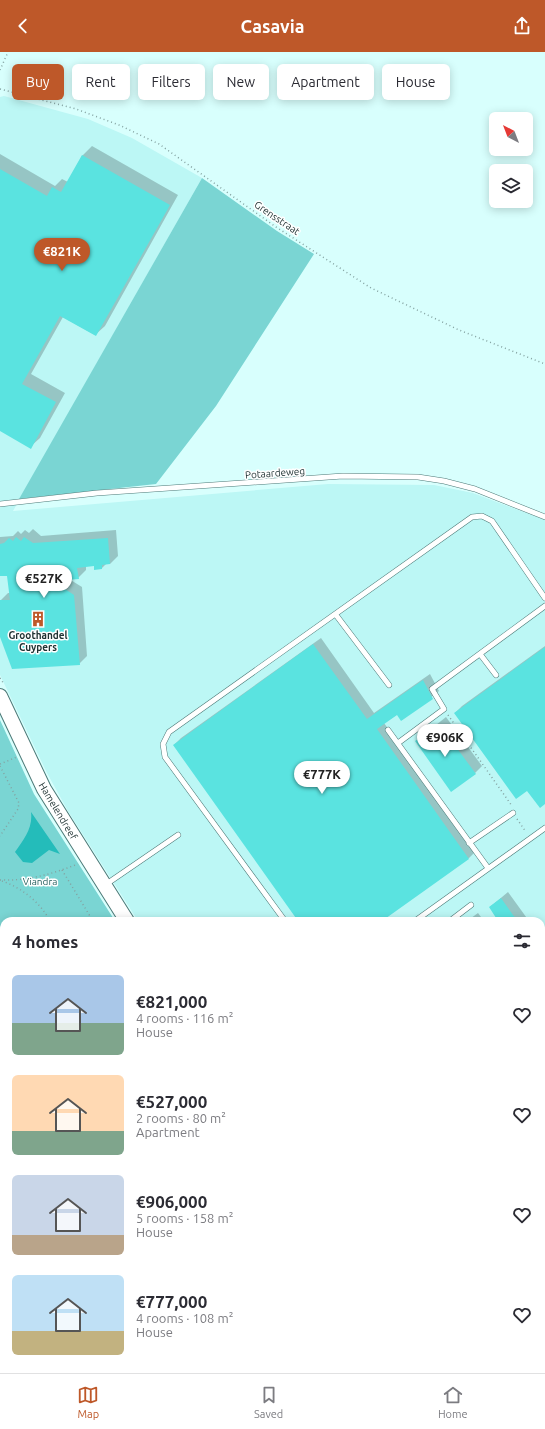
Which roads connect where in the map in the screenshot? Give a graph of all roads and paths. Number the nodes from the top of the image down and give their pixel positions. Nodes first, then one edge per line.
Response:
1 (8, 52) edge
2 (0, 70) edge
3 (0, 89) edge
4 (545, 364) edge
5 (0, 504) edge
6 (545, 517) edge
7 (545, 598) edge
8 (545, 606) edge
9 (336, 615) junction
10 (480, 654) junction
11 (496, 675) dead end
12 (389, 685) dead end
13 (0, 696) edge
14 (444, 709) junction
15 (388, 730) dead end
16 (398, 742) junction
17 (14, 758) dead end
18 (1, 765) edge
19 (513, 813) junction
20 (545, 828) edge
21 (178, 835) dead end
22 (0, 836) edge
23 (531, 839) junction
24 (469, 843) junction
25 (80, 863) dead end
26 (488, 868) junction
27 (62, 870) junction
28 (0, 881) edge
29 (104, 886) junction
30 (471, 906) dead end
31 (47, 917) edge
32 (91, 917) edge
33 (123, 917) edge
34 (282, 917) edge
35 (421, 917) edge
36 (456, 917) edge

1 - 2 path
3 - 4 path, Grensstraat
5 - 6 lane, Potaardeweg
7 - 9 lane
8 - 10 lane
9 - 12 lane
9 - 34 lane
10 - 11 lane
10 - 14 lane
13 - 29 street, Hamelendreef
14 - 16 lane
14 - 19 path
15 - 16 lane
16 - 24 lane
17 - 18 path
18 - 22 path
19 - 23 path
19 - 24 lane
20 - 23 lane
21 - 29 lane
23 - 26 lane
24 - 26 lane
25 - 27 path
26 - 35 lane
27 - 28 path
27 - 32 path
28 - 31 path
29 - 33 street, Hamelendreef
30 - 36 lane

